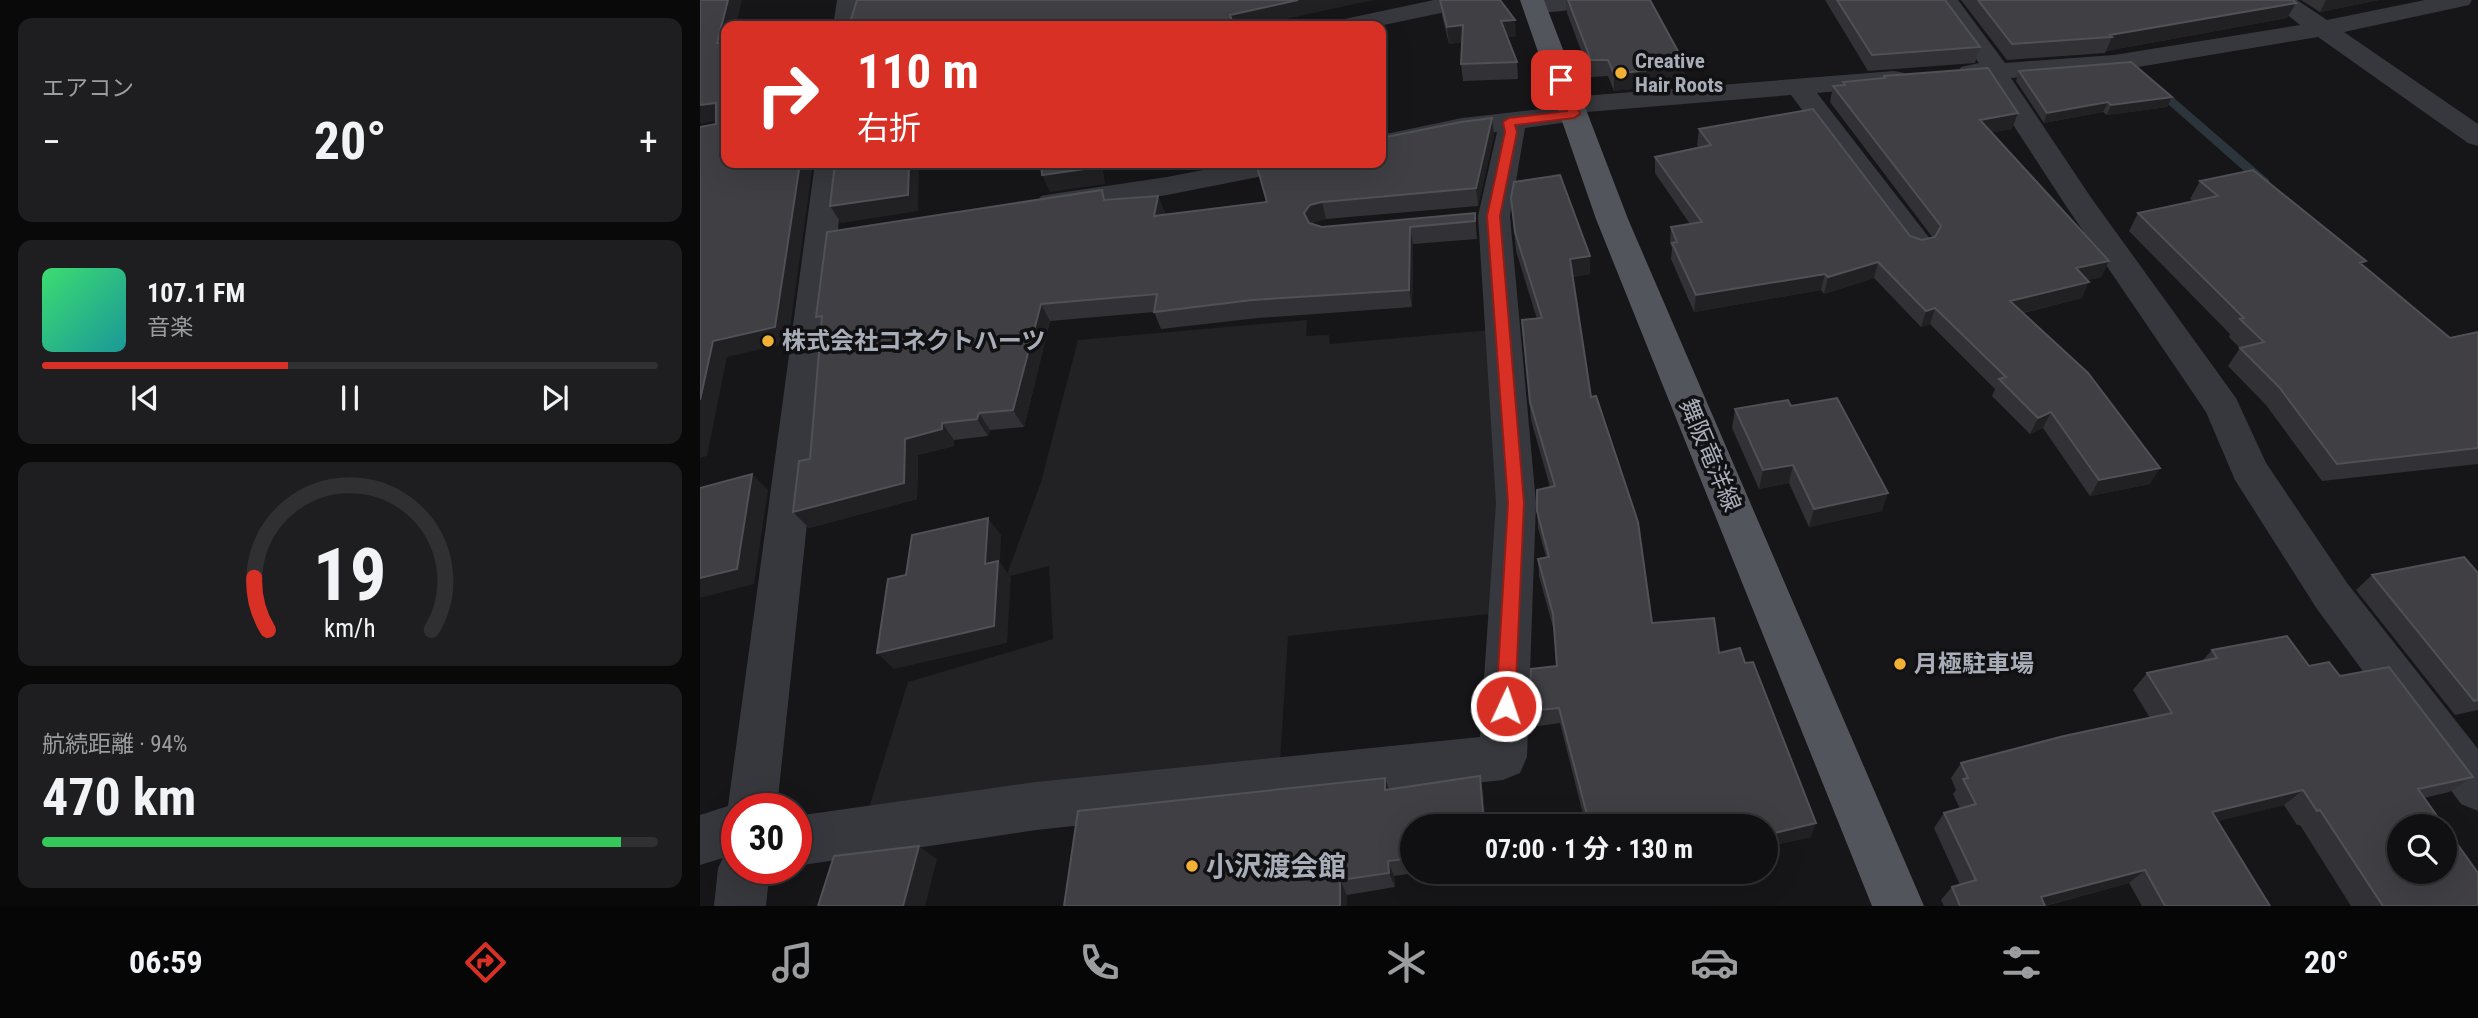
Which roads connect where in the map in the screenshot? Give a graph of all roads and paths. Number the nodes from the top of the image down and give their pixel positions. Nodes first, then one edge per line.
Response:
1 (849, 0) edge
2 (1470, 0) edge
3 (1585, 0) edge
4 (1945, 0) edge
5 (2281, 0) edge
6 (2460, 0) edge
7 (1533, 3) edge
8 (847, 21) edge
9 (1368, 21) edge
10 (2323, 29) junction
11 (1995, 71) junction
12 (1800, 86) junction
13 (1572, 109) junction
14 (1509, 122) junction
15 (2478, 137) edge
16 (1386, 143) edge
17 (831, 168) edge
18 (1259, 168) edge
19 (1018, 208) edge
20 (1918, 244) edge
21 (2478, 787) edge
22 (754, 793) edge
23 (721, 833) edge
24 (812, 839) edge
25 (700, 840) edge
26 (742, 884) edge
27 (740, 906) edge
28 (1898, 906) edge

1 - 8 street
2 - 9 street
3 - 7 street
4 - 11 street
5 - 10 street
6 - 10 street
7 - 13 main road, 舞阪竜洋線
10 - 11 street
10 - 15 street
11 - 12 street
11 - 21 street
12 - 13 street
12 - 20 street
13 - 14 street
13 - 28 main road, 舞阪竜洋線
14 - 16 street
14 - 24 street
17 - 22 street
18 - 19 street
23 - 25 street
26 - 27 street

